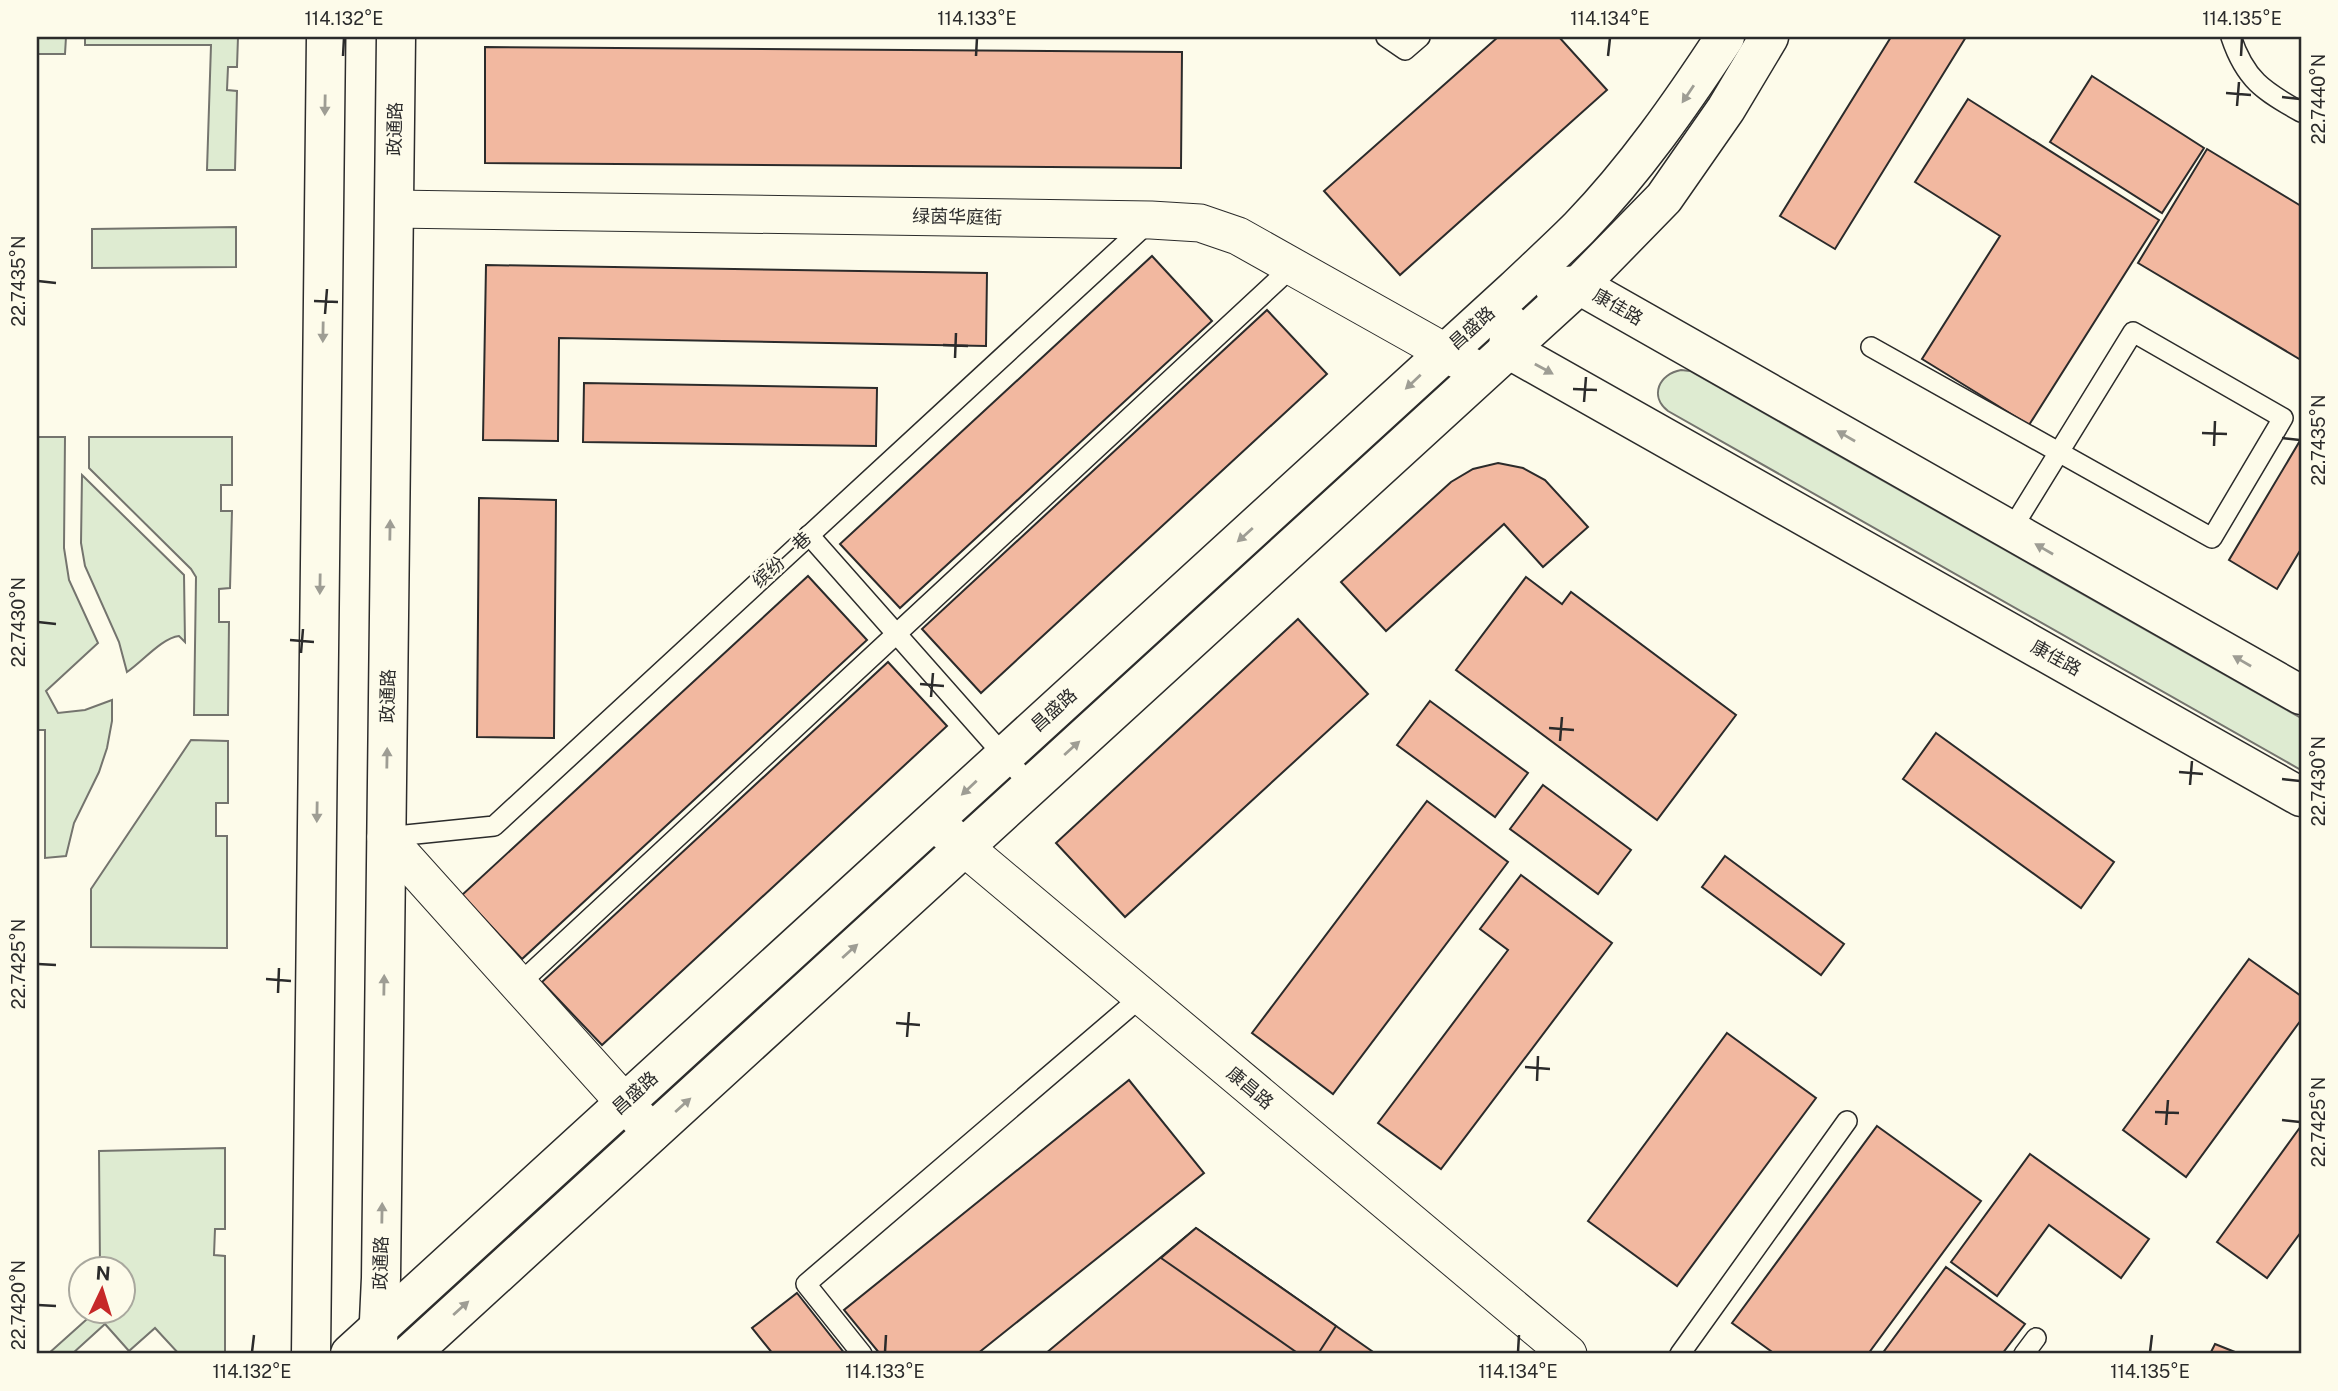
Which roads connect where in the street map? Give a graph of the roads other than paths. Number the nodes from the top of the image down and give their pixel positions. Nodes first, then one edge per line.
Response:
1 (326, 37) edge
2 (396, 37) edge
3 (1386, 37) edge
4 (1420, 37) edge
5 (1725, 37) edge
6 (1769, 37) edge
7 (2231, 37) edge
8 (2301, 112) edge
9 (394, 209) junction
10 (1151, 220) junction
11 (1293, 266) junction
12 (1579, 285) junction
13 (1514, 290) junction
14 (1871, 347) dead end
15 (1445, 353) junction
16 (1495, 361) junction
17 (2059, 451) junction
18 (2011, 530) junction
19 (809, 534) junction
20 (897, 633) junction
21 (2301, 695) edge
22 (1004, 755) junction
23 (1031, 786) junction
24 (2301, 797) edge
25 (933, 821) junction
26 (386, 837) junction
27 (963, 848) junction
28 (519, 984) junction
29 (1142, 997) junction
30 (625, 1103) junction
31 (1847, 1121) dead end
32 (652, 1133) junction
33 (378, 1340) edge
34 (311, 1354) edge
35 (349, 1354) edge
36 (410, 1354) edge
37 (862, 1354) edge
38 (1568, 1354) edge
39 (1680, 1354) edge

1 -> 34 street
2 - 9 street, 政通路
3 - 4 lane
5 -> 13 street, 昌盛路
6 - 12 street
7 - 8 lane
9 - 10 street, 绿茵华庭街
26 -> 9 street, 政通路
10 - 11 street, 绿茵华庭街
10 - 19 lane, 缤纷一巷
11 - 15 street, 绿茵华庭街
11 - 20 lane
12 - 13 street, 康佳路
12 - 16 street
18 -> 12 street, 康佳路
13 - 15 street, 昌盛路
13 - 16 street
14 - 17 lane
15 - 16 street, 绿茵华庭街
15 -> 22 street, 昌盛路
23 -> 16 street
16 -> 24 street, 康佳路
17 - 17 lane
17 - 18 lane
21 -> 18 street, 康佳路
19 - 20 lane
19 - 26 lane, 缤纷一巷
20 - 22 lane
20 - 28 lane
22 - 23 lane
22 -> 25 street, 昌盛路
23 - 27 street
25 - 27 street, 康昌路
25 - 30 street, 昌盛路
26 - 28 street
33 -> 26 street, 政通路
27 - 29 street, 康昌路
32 -> 27 street
28 - 30 street
29 - 37 lane
29 - 38 street, 康昌路
30 - 32 street
30 - 33 street, 昌盛路
31 - 39 lane
36 -> 32 street
33 - 35 street, 昌盛路

